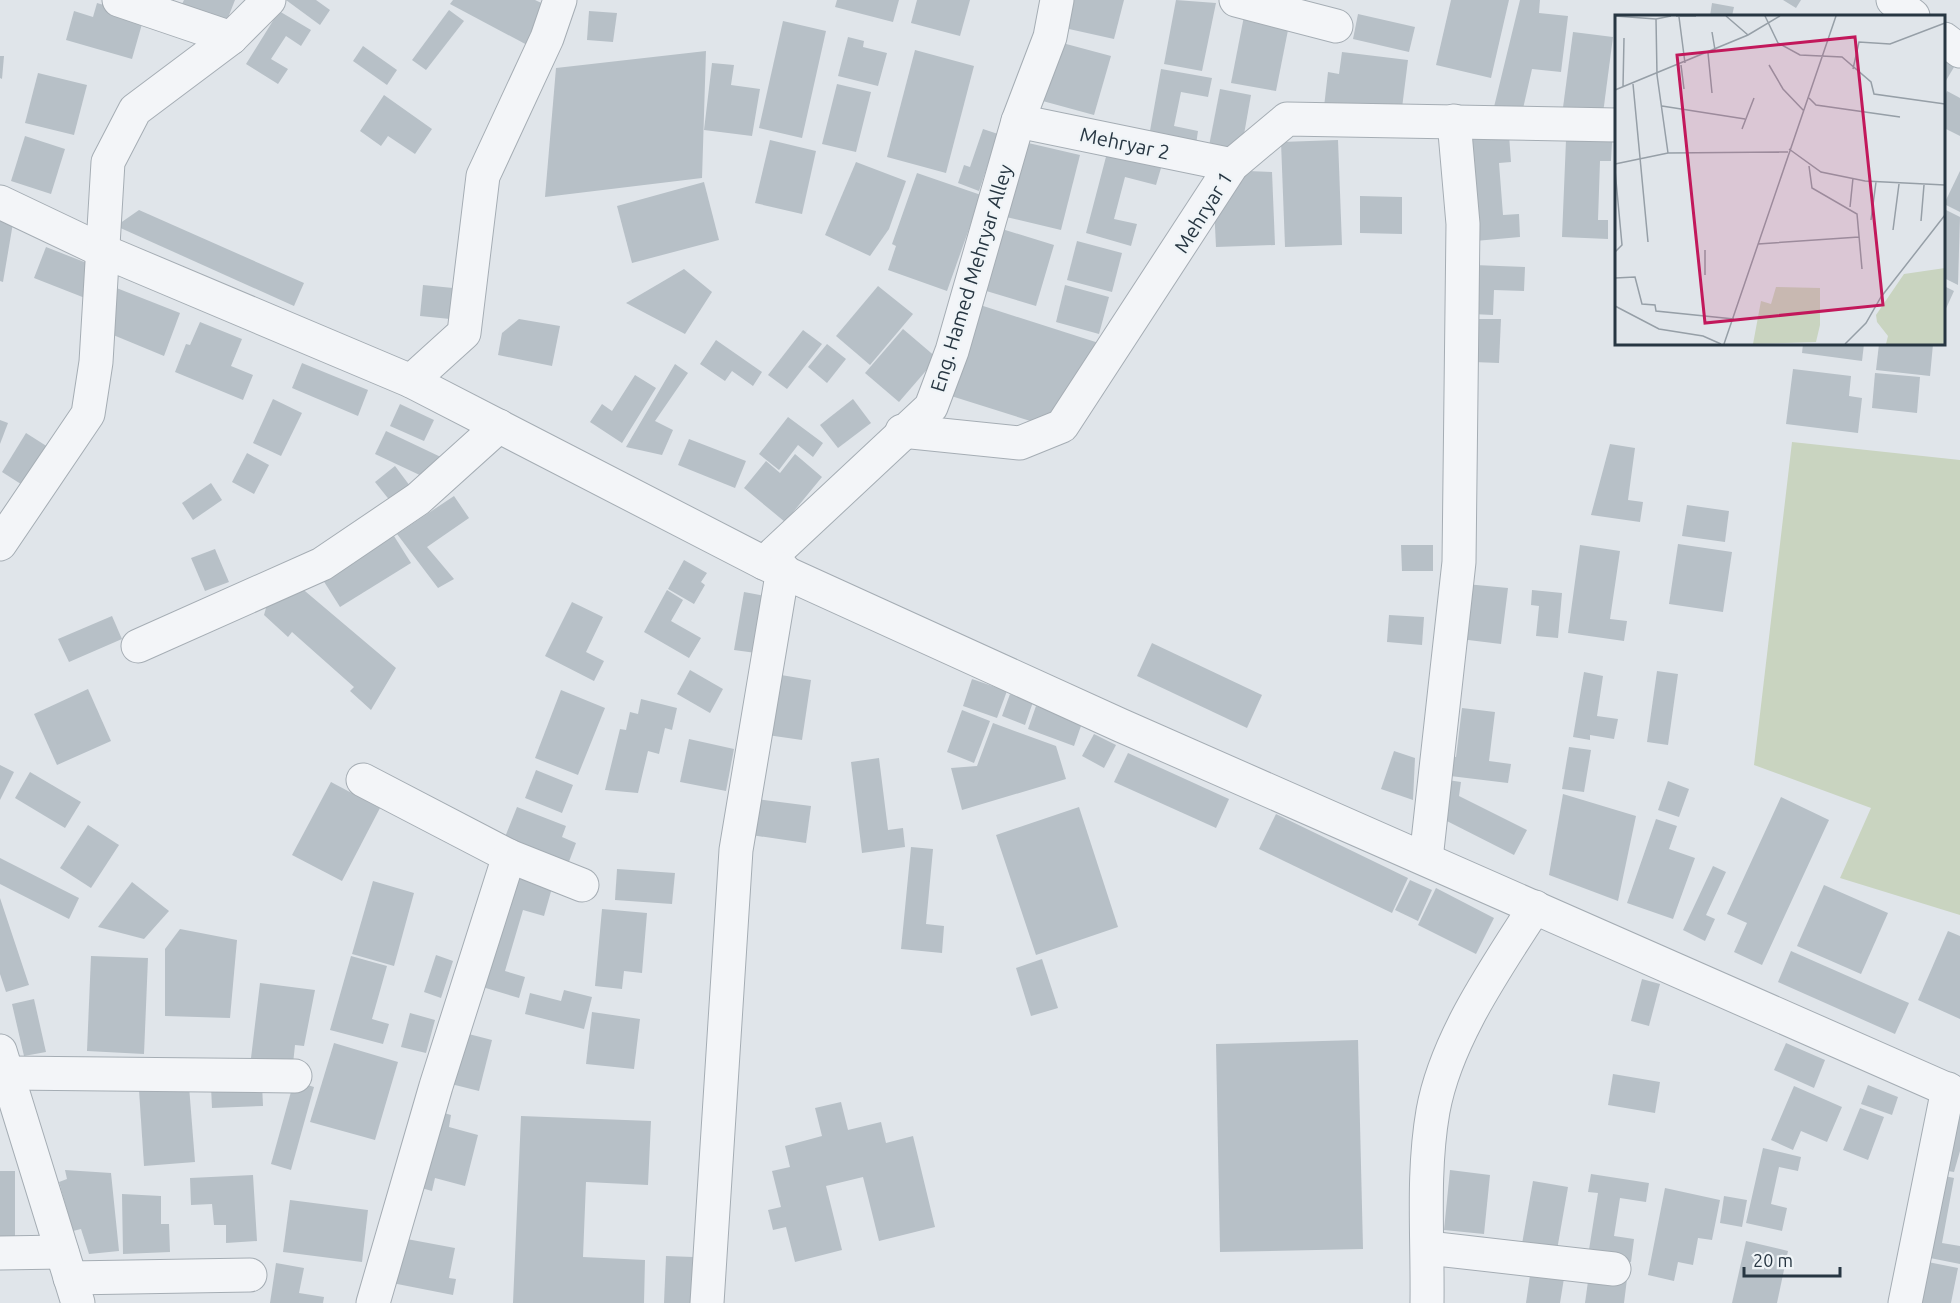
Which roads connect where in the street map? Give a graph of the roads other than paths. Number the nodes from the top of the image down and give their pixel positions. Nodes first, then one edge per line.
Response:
1 (119, 0) edge
2 (269, 0) edge
3 (560, 0) edge
4 (1057, 0) edge
5 (1236, 0) edge
6 (1893, 0) edge
7 (1911, 15) edge
8 (1336, 26) dead end
9 (231, 38) junction
10 (1945, 40) edge
11 (1960, 51) edge
12 (1018, 121) junction
13 (1454, 121) junction
14 (1615, 125) edge
15 (1232, 165) junction
16 (0, 202) edge
17 (103, 251) junction
18 (411, 381) junction
19 (499, 426) junction
20 (902, 431) junction
21 (0, 544) edge
22 (773, 566) junction
23 (138, 646) dead end
24 (363, 780) dead end
25 (509, 856) junction
26 (1426, 859) junction
27 (582, 885) dead end
28 (1535, 907) junction
29 (4, 1062) edge
30 (295, 1076) dead end
31 (1954, 1092) edge
32 (1428, 1248) junction
33 (0, 1253) edge
34 (1614, 1269) dead end
35 (250, 1275) dead end
36 (70, 1278) edge
37 (373, 1303) edge
38 (707, 1303) edge
39 (1427, 1303) edge
40 (1905, 1303) edge

1 - 9 street
2 - 9 street
3 - 18 street
4 - 12 street, Eng. Hamed Mehryar Alley
5 - 8 street
6 - 7 street
9 - 17 street
10 - 11 street
12 - 15 street, Mehryar 2
12 - 20 street, Eng. Hamed Mehryar Alley
13 - 14 street, Mehryar 1
13 - 15 street, Mehryar 1
13 - 26 street
15 - 20 street, Mehryar 1
16 - 17 street
17 - 18 street
17 - 21 street
18 - 19 street
19 - 22 street
19 - 23 street
20 - 22 street, Eng. Hamed Mehryar Alley
22 - 26 street
22 - 38 street
24 - 25 street
25 - 27 street
25 - 37 street
26 - 28 street
28 - 31 street
28 - 32 street
29 - 30 street
29 - 36 street
31 - 40 street
32 - 34 street
32 - 39 street
33 - 36 street
35 - 36 street

